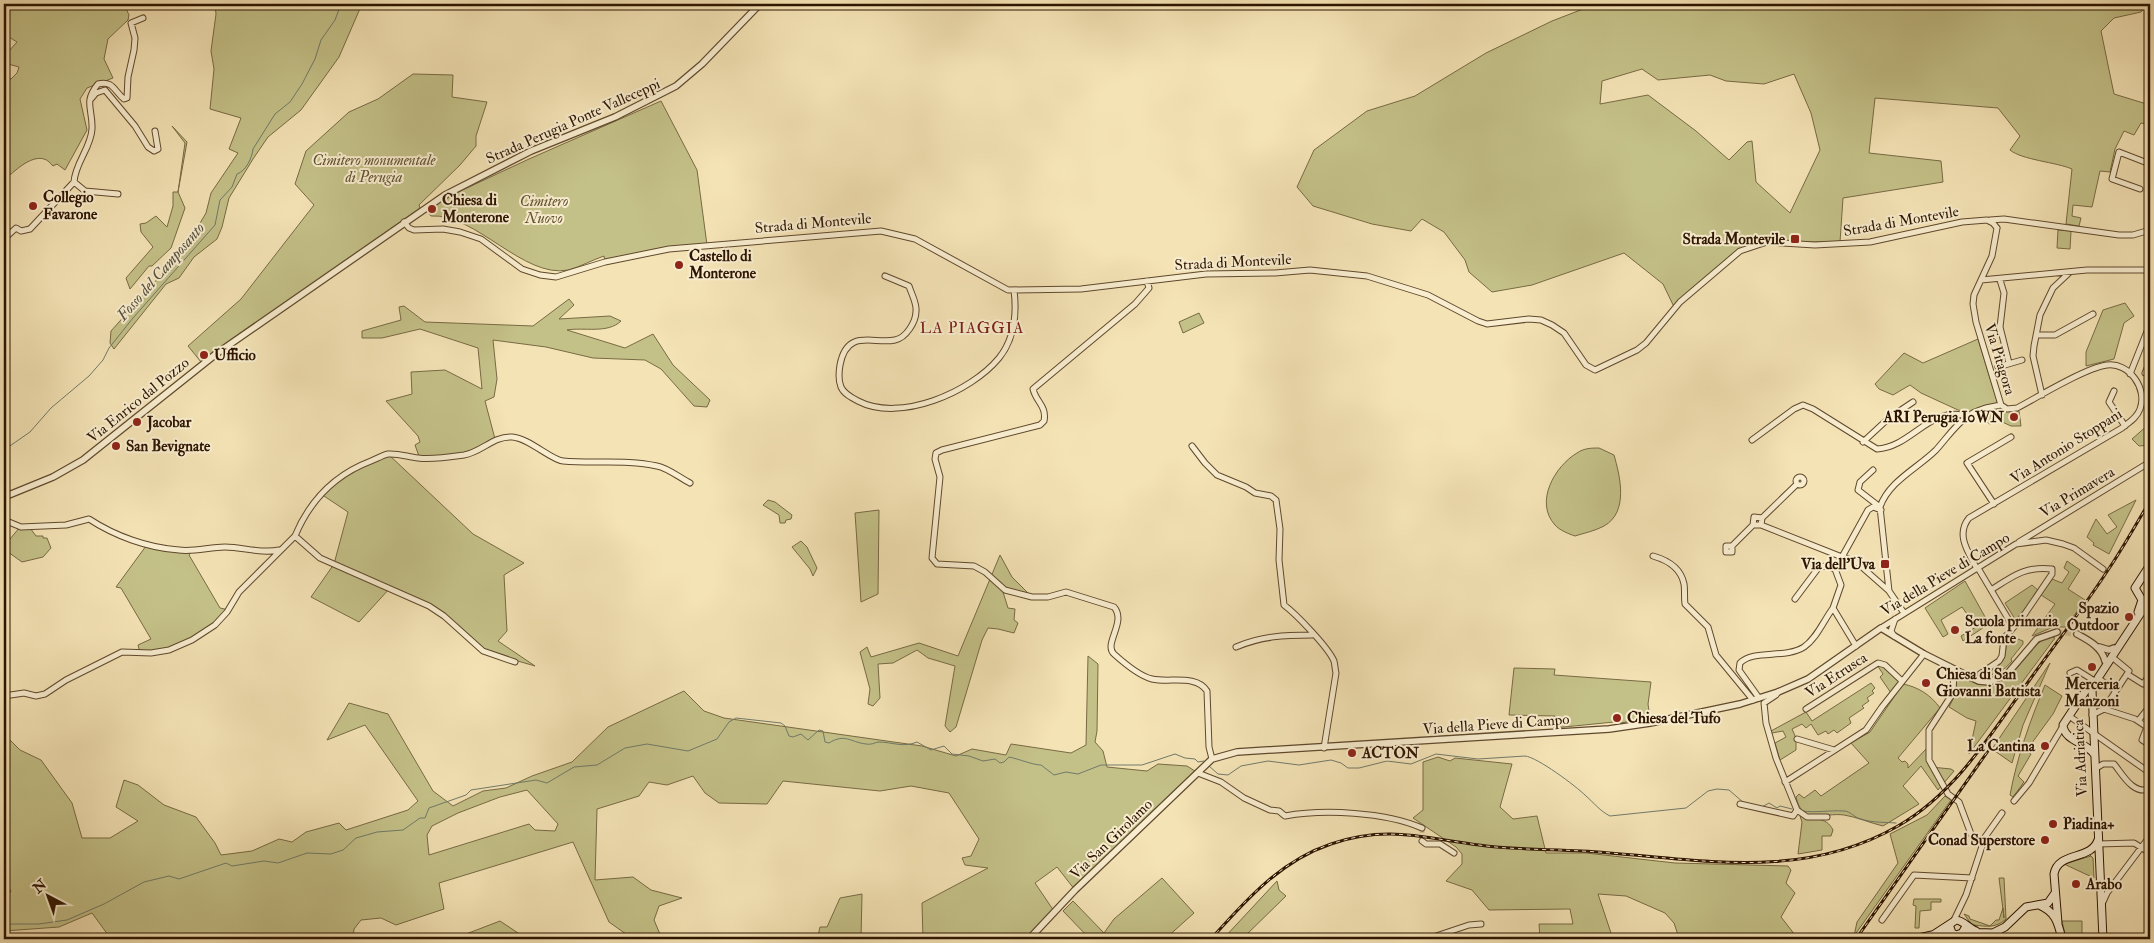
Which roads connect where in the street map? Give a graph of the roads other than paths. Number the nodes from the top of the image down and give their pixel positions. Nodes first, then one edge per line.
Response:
1 (760, 4) edge
2 (143, 18) dead end
3 (90, 101) junction
4 (155, 131) dead end
5 (2150, 164) edge
6 (74, 182) junction
7 (2140, 189) dead end
8 (118, 194) dead end
9 (2004, 219) junction
10 (1987, 220) junction
11 (404, 222) junction
12 (1997, 228) junction
13 (2150, 230) edge
14 (4, 240) edge
15 (2146, 270) dead end
16 (2071, 271) junction
17 (2055, 274) junction
18 (885, 276) dead end
19 (2012, 278) junction
20 (1981, 280) junction
21 (2000, 280) junction
22 (1147, 281) junction
23 (2053, 288) junction
24 (1014, 290) junction
25 (2004, 293) junction
26 (2093, 314) dead end
27 (2150, 328) edge
28 (2036, 335) junction
29 (2022, 360) dead end
30 (2150, 361) edge
31 (2010, 364) junction
32 (1998, 367) dead end
33 (2144, 373) dead end
34 (2130, 374) junction
35 (2114, 390) dead end
36 (2042, 395) junction
37 (1913, 402) dead end
38 (2001, 406) junction
39 (1967, 416) junction
40 (2125, 426) junction
41 (2011, 437) dead end
42 (1752, 440) dead end
43 (1863, 442) junction
44 (1192, 446) dead end
45 (2150, 462) edge
46 (1873, 470) dead end
47 (690, 483) dead end
48 (1797, 484) dead end
49 (4, 497) edge
50 (1994, 504) junction
51 (1881, 508) junction
52 (1762, 518) junction
53 (4, 520) edge
54 (1753, 525) junction
55 (1761, 525) junction
56 (295, 536) junction
57 (2016, 544) junction
58 (1732, 546) dead end
59 (281, 550) junction
60 (1653, 556) dead end
61 (1842, 557) junction
62 (2150, 565) edge
63 (1835, 569) junction
64 (1978, 569) junction
65 (2103, 569) dead end
66 (1991, 590) junction
67 (1889, 591) junction
68 (1795, 599) dead end
69 (2146, 599) edge
70 (1833, 608) junction
71 (1904, 614) junction
72 (1895, 619) junction
73 (2013, 627) junction
74 (1881, 628) junction
75 (2058, 632) tunnel mouth
76 (2077, 634) tunnel mouth
77 (1312, 635) junction
78 (1894, 636) junction
79 (1856, 646) junction
80 (2096, 646) junction
81 (1236, 647) dead end
82 (2114, 648) junction
83 (1924, 654) junction
84 (2109, 659) junction
85 (515, 662) dead end
86 (1954, 669) junction
87 (2128, 672) junction
88 (2070, 673) dead end
89 (1980, 674) dead end
90 (2150, 675) edge
91 (2095, 679) junction
92 (1902, 681) junction
93 (2116, 691) junction
94 (1778, 692) junction
95 (4, 696) edge
96 (1756, 699) junction
97 (2080, 700) junction
98 (2092, 705) junction
99 (2150, 706) edge
100 (1806, 709) dead end
101 (2104, 709) junction
102 (2092, 715) junction
103 (2069, 716) junction
104 (2138, 721) junction
105 (2093, 733) junction
106 (2062, 735) junction
107 (1797, 740) dead end
108 (2080, 742) junction
109 (2150, 745) edge
110 (1324, 748) junction
111 (1834, 750) junction
112 (2094, 754) junction
113 (1212, 759) junction
114 (2094, 768) junction
115 (1200, 771) junction
116 (2150, 774) edge
117 (1785, 782) junction
118 (2150, 789) edge
119 (2014, 801) dead end
120 (1740, 804) dead end
121 (1797, 810) junction
122 (2002, 814) dead end
123 (1827, 817) dead end
124 (1422, 828) dead end
125 (2150, 836) edge
126 (1422, 841) dead end
127 (2098, 842) junction
128 (1982, 843) junction
129 (2142, 846) junction
130 (1454, 853) dead end
131 (2150, 853) edge
132 (2085, 854) junction
133 (2099, 864) junction
134 (2121, 874) junction
135 (1972, 878) junction
136 (2099, 878) junction
137 (2056, 893) junction
138 (2037, 904) junction
139 (2101, 916) junction
140 (1882, 920) dead end
141 (2058, 923) junction
142 (1481, 924) dead end
143 (1957, 930) edge
144 (1029, 939) edge
145 (1432, 939) edge
146 (1914, 939) edge
147 (2062, 939) edge
148 (2102, 939) edge

1 - 11 street, Strada Perugia Ponte Valleceppi
2 - 3 street
3 - 4 street
3 - 6 street
5 - 7 street
6 - 8 street
6 - 14 street
9 - 10 street, Strada di Montevile
9 - 12 street
9 - 13 street, Strada di Montevile
10 - 12 street
10 - 22 street, Strada di Montevile
11 - 24 street, Strada di Montevile
11 - 49 street, Via Enrico dal Pozzo
12 - 20 street, Via Pitagora
15 - 16 street
16 - 17 street
16 - 23 street
17 - 19 street
17 - 23 street
18 - 24 street
19 - 21 street
19 - 25 street
20 - 21 street
20 - 38 street, Via Pitagora
21 - 25 street
22 - 24 street, Strada di Montevile
22 - 113 street
23 - 28 street
25 - 31 street
26 - 28 street
27 - 34 street
28 - 36 street
29 - 31 street
30 - 33 street
31 - 32 street
34 - 36 street
34 - 40 street, Via Antonio Stoppani
35 - 40 street
36 - 38 street
37 - 43 street
38 - 39 street, Via Pitagora
39 - 43 street
39 - 51 street, Via Pitagora
40 - 50 street, Via Antonio Stoppani
41 - 50 street
42 - 43 street
44 - 77 street
45 - 57 street, Via Primavera
46 - 51 street
47 - 56 street
48 - 52 street
50 - 64 street, Via Antonio Stoppani
51 - 61 street
51 - 67 street
52 - 54 street
52 - 55 street
53 - 59 street
54 - 55 street
54 - 58 street
55 - 61 street
56 - 59 street
56 - 85 street
57 - 64 street, Via della Pieve di Campo
57 - 65 street, Via della Pieve di Campo
59 - 95 street
60 - 96 street
61 - 63 street
61 - 67 street
62 - 69 main road
63 - 68 street
63 - 70 street
64 - 66 street, Via Antonio Stoppani
64 - 71 street, Via della Pieve di Campo
66 - 73 street, Via Antonio Stoppani
66 - 73 street
67 - 71 street
69 - 82 main road
69 - 84 main road
70 - 79 street
70 - 96 street
71 - 72 street, Via della Pieve di Campo
72 - 74 street, Via della Pieve di Campo
72 - 78 street
73 - 89 street
74 - 78 street, Via della Pieve di Campo
74 - 79 street, Via della Pieve di Campo
75 - 86 street, Via della Pieve di Campo
76 - 80 street
77 - 81 street
77 - 110 street
78 - 83 street, Via della Pieve di Campo
79 - 94 street, Via della Pieve di Campo
80 - 82 street
80 - 84 street
82 - 84 main road
83 - 86 street, Via della Pieve di Campo
83 - 92 street
84 - 87 street
84 - 91 main road
86 - 128 street
87 - 90 street
87 - 93 street
88 - 91 street
91 - 93 street
91 - 97 main road
91 - 98 main road, Via Adriatica
92 - 100 street, Via Etrusca
92 - 111 street
93 - 101 street
94 - 96 street, Via della Pieve di Campo
94 - 117 street
96 - 110 street, Via della Pieve di Campo
97 - 98 main road
97 - 103 main road
98 - 102 main road, Via Adriatica
99 - 104 street
101 - 102 street
101 - 104 street
102 - 105 main road, Via Adriatica
103 - 105 street
103 - 106 main road
104 - 109 street
105 - 108 main road
105 - 112 main road, Via Adriatica
105 - 116 street
106 - 108 main road
106 - 119 street
107 - 111 street
108 - 112 main road
110 - 113 street, Via della Pieve di Campo
111 - 117 street
112 - 114 main road, Via Adriatica
113 - 115 street, Via San Girolamo
114 - 118 street
114 - 127 main road, Via Adriatica
115 - 124 street
115 - 144 street, Via San Girolamo
117 - 121 street
120 - 121 street
121 - 123 street
122 - 128 street
125 - 129 street
126 - 130 street
127 - 129 street
127 - 132 main road
127 - 133 main road, Via Adriatica
128 - 135 street
129 - 131 street
129 - 134 street
132 - 133 main road
132 - 137 main road
133 - 136 main road, Via Adriatica
134 - 136 street
134 - 139 street
135 - 140 street
135 - 143 street
136 - 139 main road, Via Adriatica
137 - 138 main road
137 - 141 main road
138 - 141 main road
138 - 143 main road
139 - 148 main road, Via Adriatica
141 - 147 main road
142 - 145 street
143 - 146 main road

